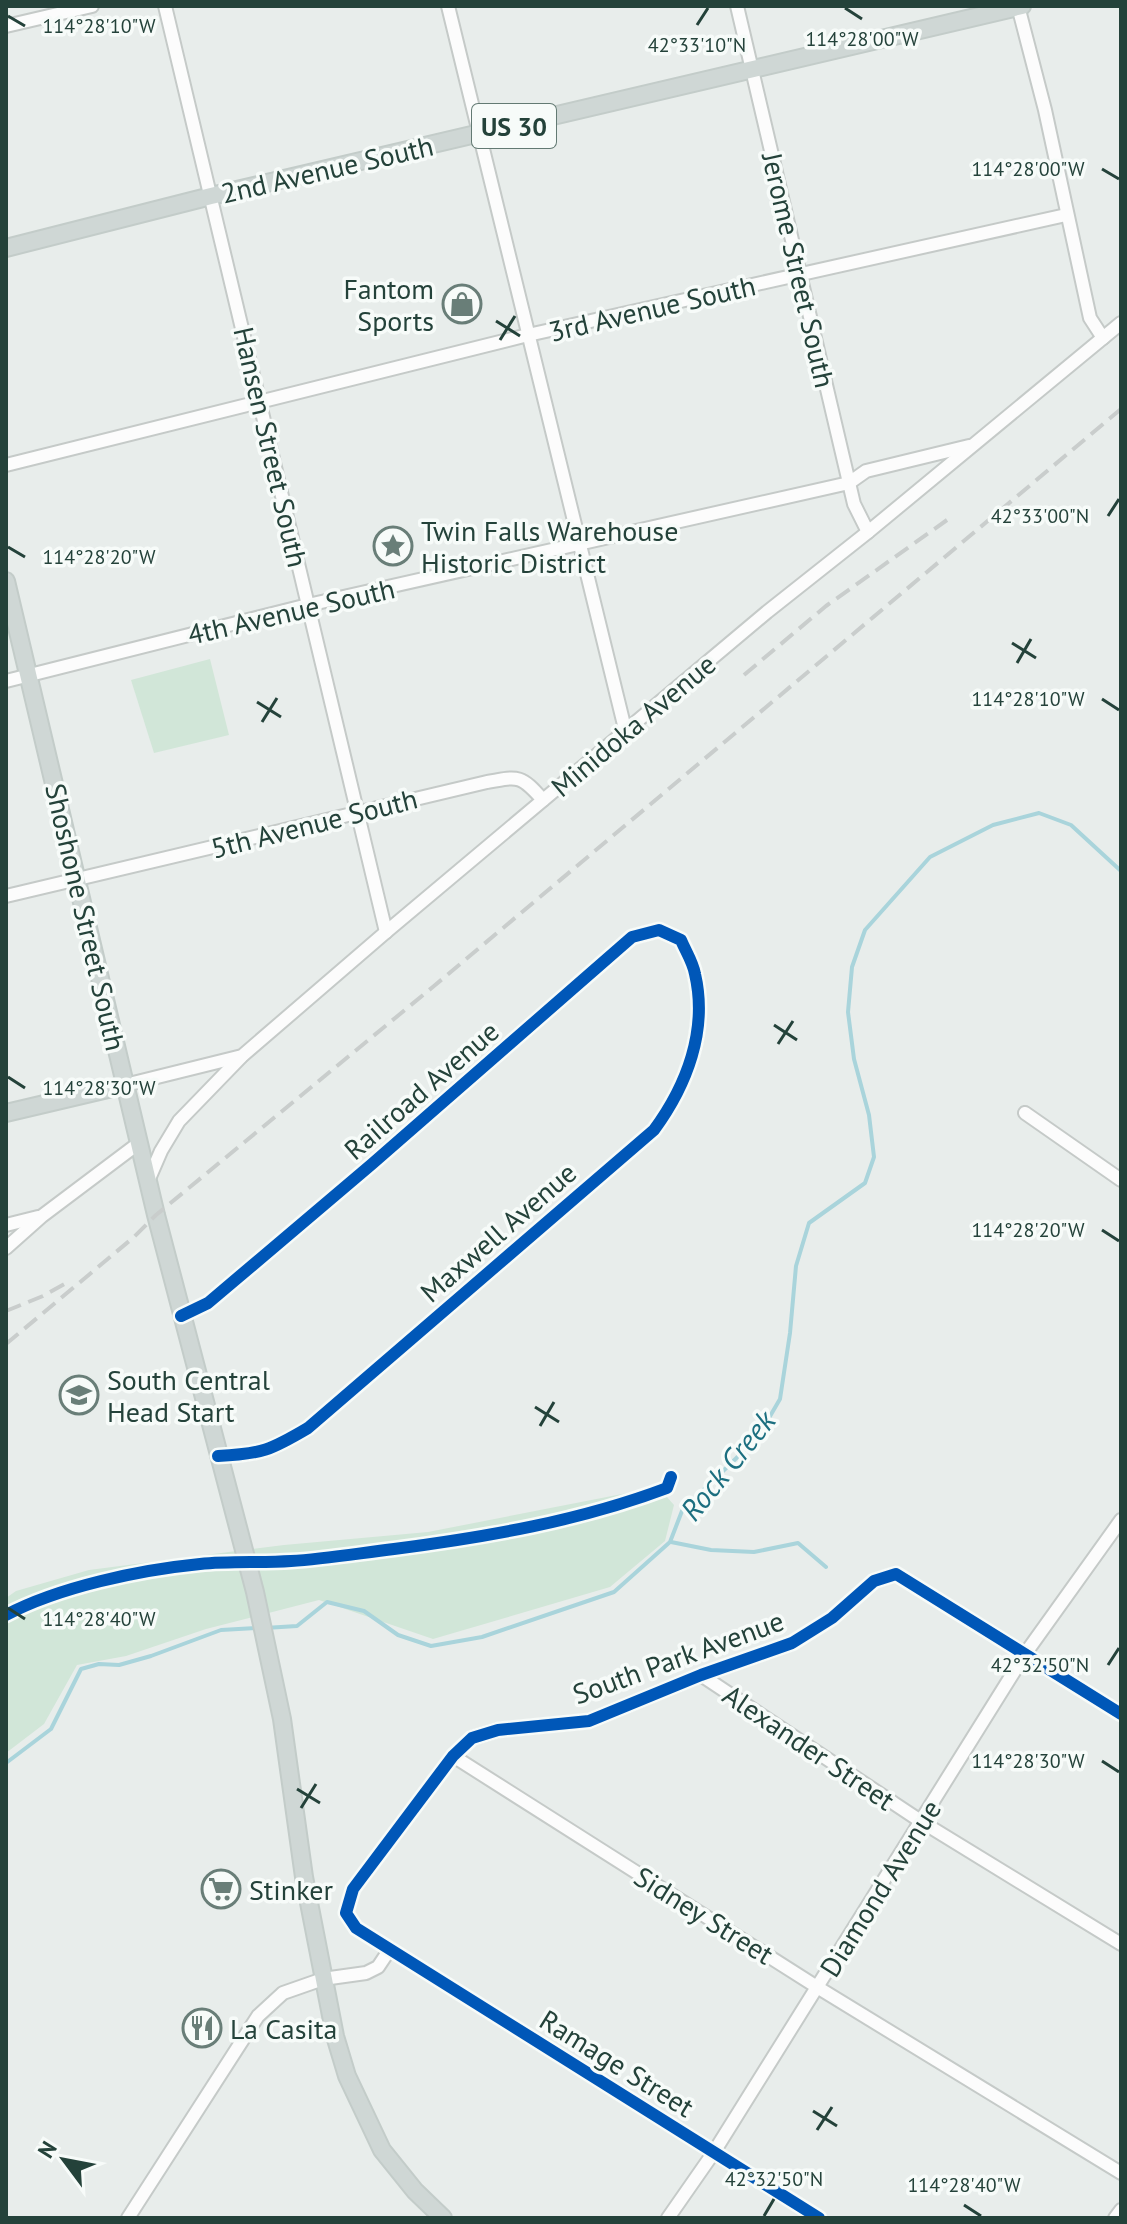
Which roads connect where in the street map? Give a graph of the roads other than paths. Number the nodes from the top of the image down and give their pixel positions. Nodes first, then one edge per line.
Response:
1 (92, 6) edge
2 (165, 6) edge
3 (448, 6) edge
4 (737, 6) edge
5 (1019, 6) edge
6 (6, 26) edge
7 (752, 70) junction
8 (479, 135) junction
9 (211, 196) junction
10 (1066, 215) junction
11 (6, 248) edge
12 (800, 274) junction
13 (1121, 323) edge
14 (528, 335) junction
15 (1103, 338) junction
16 (260, 403) junction
17 (972, 445) junction
18 (6, 465) edge
19 (849, 483) junction
20 (868, 532) junction
21 (580, 546) junction
22 (6, 581) edge
23 (308, 605) junction
24 (28, 676) junction
25 (6, 681) edge
26 (626, 733) junction
27 (543, 800) junction
28 (358, 812) junction
29 (77, 880) junction
30 (6, 896) edge
31 (386, 932) junction
32 (689, 958) joint
33 (242, 1056) junction
34 (125, 1085) junction
35 (6, 1113) edge
36 (1025, 1113) dead end
37 (139, 1143) junction
38 (1121, 1180) edge
39 (148, 1181) junction
40 (42, 1216) junction
41 (6, 1225) edge
42 (6, 1248) edge
43 (181, 1316) junction
44 (220, 1461) junction
45 (1121, 1520) edge
46 (1025, 1654) junction
47 (701, 1675) junction
48 (1121, 1714) edge
49 (453, 1756) junction
50 (922, 1822) junction
51 (1121, 1944) edge
52 (390, 1949) junction
53 (323, 1979) junction
54 (817, 1987) junction
55 (714, 2152) junction
56 (1121, 2173) edge
57 (1121, 2210) edge
58 (128, 2218) edge
59 (443, 2218) edge
60 (668, 2218) edge
61 (819, 2218) edge
62 (1115, 2218) edge

1 - 6 street
2 - 9 street, Hansen Street South
3 - 8 street
4 - 7 street, Jerome Street South
5 - 7 main road, 2nd Avenue South / US 30
5 - 10 street
7 - 8 main road, 2nd Avenue South / US 30
7 - 12 street, Jerome Street South
8 - 9 main road, 2nd Avenue South / US 30
8 - 14 street
9 - 11 main road, 2nd Avenue South / US 30
9 - 16 street, Hansen Street South
10 - 12 street, 3rd Avenue South
10 - 15 street
12 - 14 street, 3rd Avenue South
12 - 19 street, Jerome Street South
13 - 15 street, Minidoka Avenue
14 - 16 street, 3rd Avenue South
14 - 21 street
15 - 17 street, Minidoka Avenue
16 - 18 street, 3rd Avenue South
16 - 23 street, Hansen Street South
17 - 19 street, 4th Avenue South
17 - 20 street, Minidoka Avenue
19 - 20 street, Jerome Street South
19 - 21 street, 4th Avenue South
20 - 26 street, Minidoka Avenue
21 - 23 street, 4th Avenue South
21 - 26 street
22 - 24 main road, Shoshone Street South
23 - 24 street, 4th Avenue South
23 - 28 street, Hansen Street South
24 - 25 street, 4th Avenue South
24 - 29 main road, Shoshone Street South
26 - 27 street, Minidoka Avenue
27 - 28 street, 5th Avenue South
27 - 31 street, Minidoka Avenue
28 - 29 street, 5th Avenue South
28 - 31 street, Hansen Street South
29 - 30 street, 5th Avenue South
29 - 34 main road, Shoshone Street South
31 - 33 street, Minidoka Avenue
32 - 43 street, Railroad Avenue
32 - 44 street, Maxwell Avenue
33 - 34 street, Minidoka Avenue
33 - 39 street
34 - 35 main road
34 - 37 main road, Shoshone Street South
36 - 38 street
37 - 39 main road, Shoshone Street South
37 - 40 street
39 - 43 main road, Shoshone Street South
40 - 41 street
40 - 42 street
43 - 44 main road, Shoshone Street South
44 - 53 main road, Shoshone Street South
45 - 46 street, Diamond Avenue
46 - 47 street, South Park Avenue
46 - 48 street, South Park Avenue
46 - 50 street, Diamond Avenue
47 - 49 street, South Park Avenue
47 - 50 street, Alexander Street
49 - 52 street, South Park Avenue
49 - 54 street, Sidney Street
50 - 51 street, Alexander Street
50 - 54 street, Diamond Avenue
52 - 53 street
52 - 55 street, Ramage Street
53 - 58 street
53 - 59 main road, Shoshone Street South
54 - 55 street, Diamond Avenue
54 - 56 street, Sidney Street
55 - 60 street, Diamond Avenue
55 - 61 street, Ramage Street
57 - 62 street

